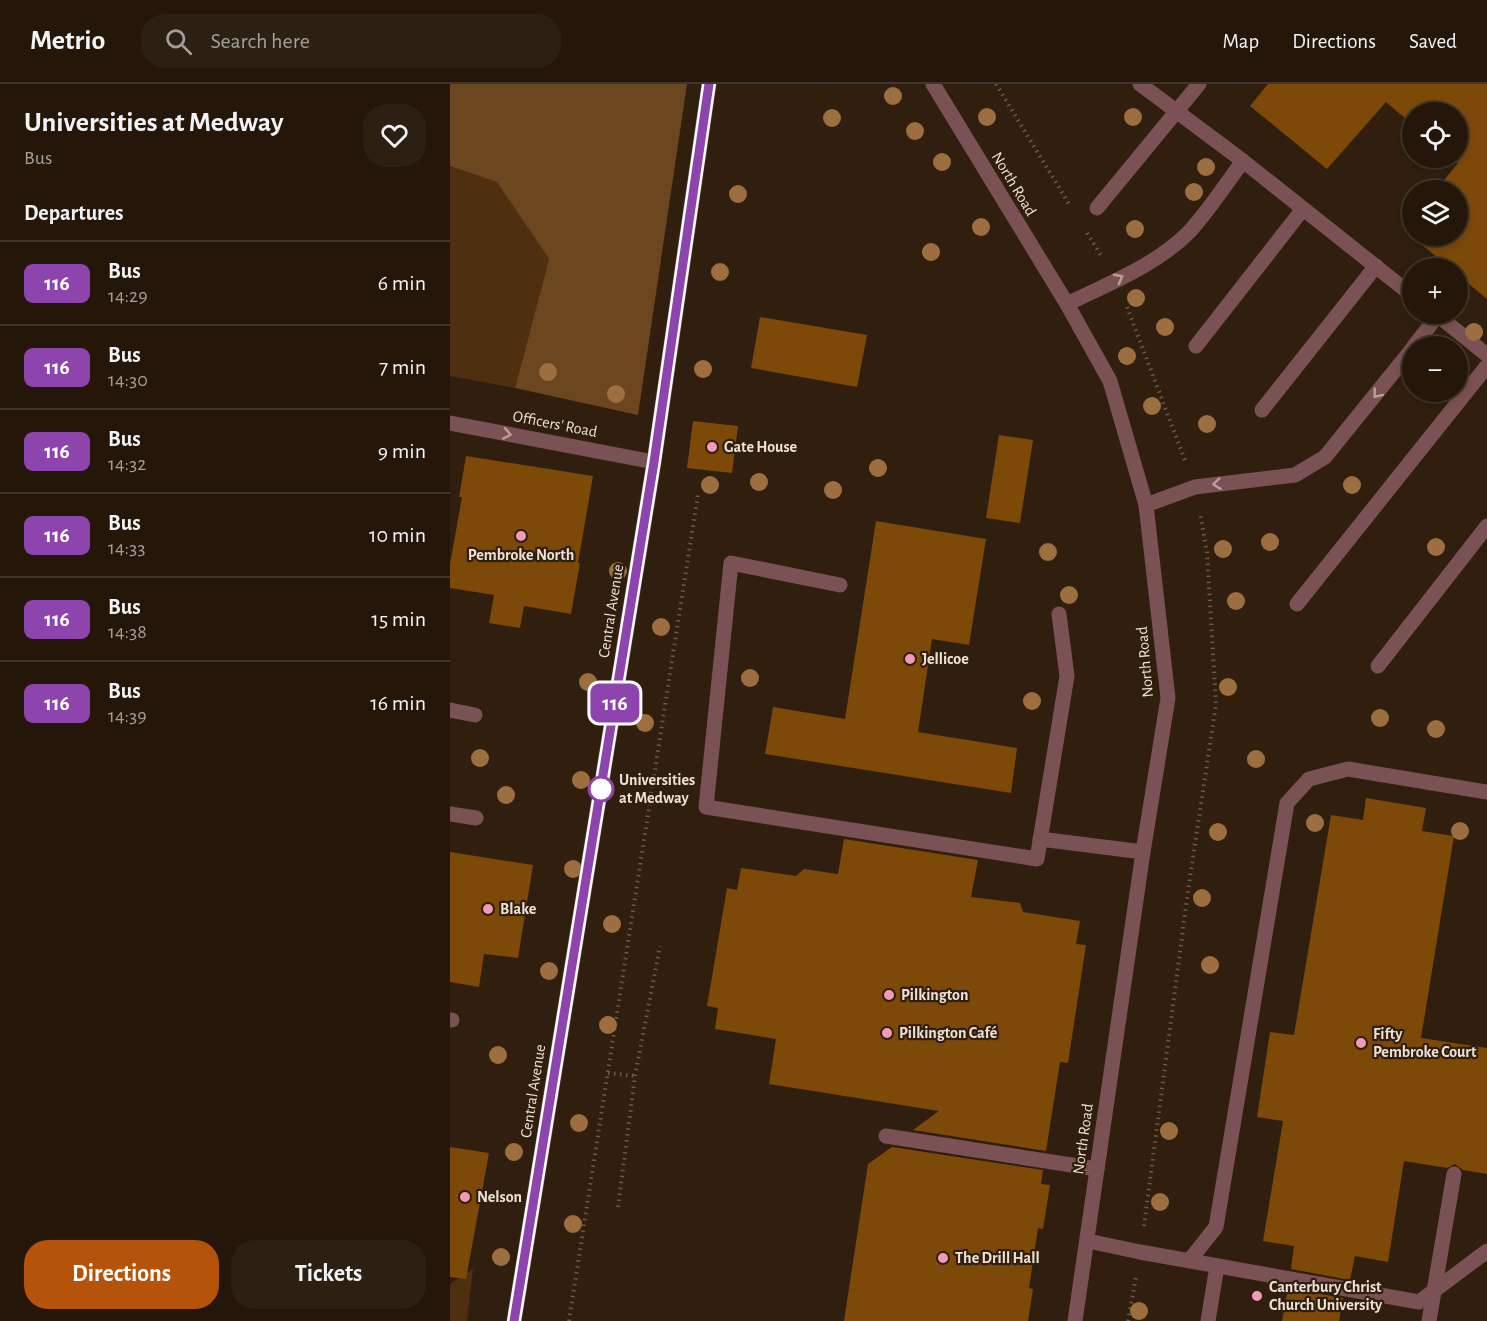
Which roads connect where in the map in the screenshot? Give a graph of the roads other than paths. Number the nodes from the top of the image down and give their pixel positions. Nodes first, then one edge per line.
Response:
1 (709, 84) edge
2 (933, 84) edge
3 (1140, 84) edge
4 (1199, 84) edge
5 (1177, 111) junction
6 (1243, 161) junction
7 (1097, 208) dead end
8 (1303, 209) junction
9 (1376, 266) junction
10 (1402, 287) edge
11 (1067, 304) junction
12 (1449, 324) edge
13 (1196, 346) dead end
14 (1487, 355) edge
15 (1402, 361) edge
16 (1487, 366) edge
17 (1262, 410) dead end
18 (450, 423) edge
19 (654, 462) junction
20 (1146, 505) junction
21 (1487, 526) edge
22 (840, 585) dead end
23 (1297, 604) dead end
24 (1059, 614) dead end
25 (1378, 666) dead end
26 (450, 710) edge
27 (475, 715) dead end
28 (1487, 792) edge
29 (450, 814) edge
30 (476, 818) dead end
31 (1040, 839) junction
32 (1143, 852) junction
33 (886, 1136) dead end
34 (1097, 1169) junction
35 (1454, 1174) dead end
36 (1088, 1241) junction
37 (1487, 1251) edge
38 (1189, 1261) junction
39 (1217, 1266) junction
40 (1435, 1289) junction
41 (514, 1321) edge
42 (1075, 1321) edge
43 (1208, 1321) edge
44 (1429, 1321) edge

1 - 19 street, Central Avenue
2 - 11 street, North Road
3 - 5 street
4 - 5 street
5 - 6 street
5 - 7 street
6 - 8 street
11 -> 6 street
8 - 9 street
8 - 13 street
9 - 10 street
9 - 17 street
11 - 20 street, North Road
12 - 14 street
15 -> 20 street
16 - 23 street
18 -> 19 street, Officers' Road
19 - 41 street, Central Avenue
20 - 32 street, North Road
21 - 25 street
22 - 31 street
24 - 31 street
26 - 27 street
28 - 38 street
29 - 30 street
31 - 32 street
32 - 34 street, North Road
33 - 34 street
34 - 36 street, North Road
35 - 40 street
36 - 38 street
36 - 42 street, North Road
37 - 40 street
38 - 39 street
39 - 40 street
39 - 43 street
40 - 44 street

